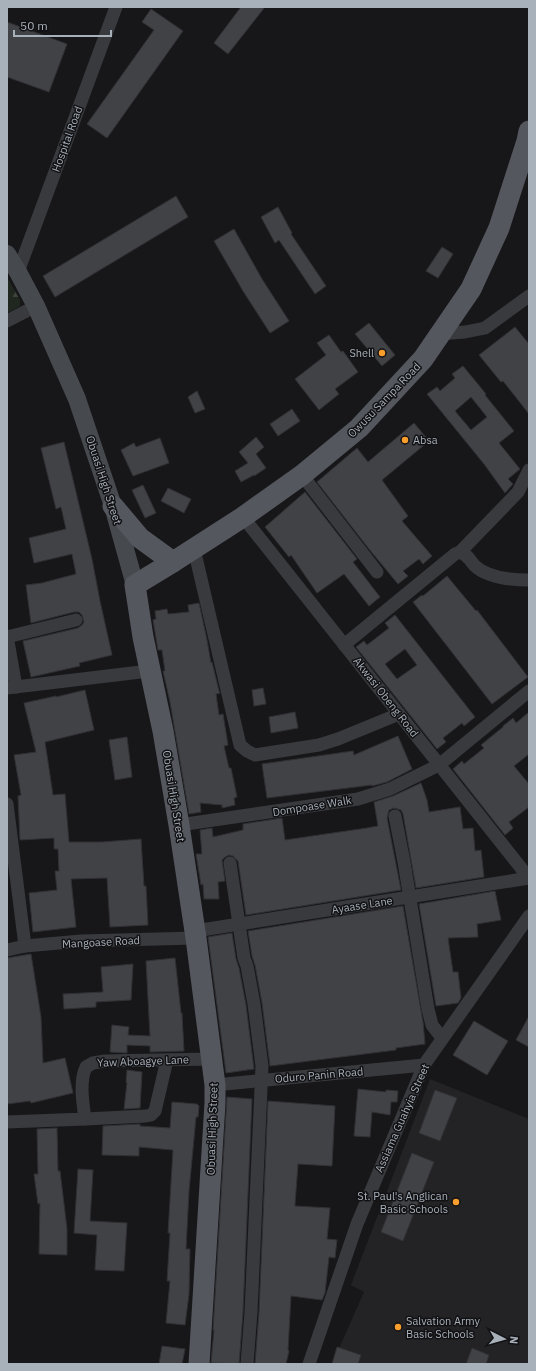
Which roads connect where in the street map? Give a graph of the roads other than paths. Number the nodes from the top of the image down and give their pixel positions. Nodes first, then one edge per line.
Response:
1 (116, 7) edge
2 (529, 131) edge
3 (7, 254) edge
4 (18, 272) junction
5 (529, 296) edge
6 (36, 306) junction
7 (7, 321) edge
8 (439, 334) junction
9 (529, 470) edge
10 (302, 475) junction
11 (113, 506) junction
12 (243, 517) junction
13 (194, 548) junction
14 (460, 552) junction
15 (173, 562) junction
16 (377, 572) dead end
17 (529, 580) edge
18 (135, 585) junction
19 (76, 620) dead end
20 (7, 637) edge
21 (344, 644) junction
22 (149, 671) junction
23 (11, 687) edge
24 (529, 691) edge
25 (399, 714) junction
26 (439, 765) junction
27 (7, 804) edge
28 (395, 816) dead end
29 (179, 826) junction
30 (230, 863) dead end
31 (529, 878) edge
32 (410, 897) junction
33 (529, 916) edge
34 (239, 924) junction
35 (196, 935) junction
36 (25, 946) junction
37 (7, 950) edge
38 (442, 1038) junction
39 (212, 1059) junction
40 (167, 1060) junction
41 (424, 1065) junction
42 (262, 1080) junction
43 (215, 1085) junction
44 (85, 1119) junction
45 (7, 1122) edge
46 (199, 1364) edge
47 (247, 1364) edge
48 (309, 1364) edge

1 - 4 street, Hospital Road
2 - 8 main road, Owusu Sampa Road
3 - 4 street, Obuasi High Street
4 - 6 street, Obuasi High Street
5 - 8 street
6 - 7 street
6 - 11 street, Obuasi High Street
8 - 10 main road, Owusu Sampa Road
9 - 14 street
10 - 12 main road, Owusu Sampa Road
10 - 16 street
11 - 15 main road
11 - 18 street, Obuasi High Street
12 - 13 main road, Owusu Sampa Road
12 - 21 street, Akwasi Obeng Road
13 - 15 main road, Owusu Sampa Road
13 - 25 street
14 - 17 street
14 - 21 street
15 - 18 main road, Owusu Sampa Road
18 - 22 main road, Obuasi High Street
19 - 20 street
20 - 23 street
21 - 25 street, Akwasi Obeng Road
22 - 23 street
22 - 29 main road, Obuasi High Street
24 - 26 street, Dompoase Walk
25 - 26 street, Akwasi Obeng Road
26 - 29 street, Dompoase Walk
26 - 31 street, Akwasi Obeng Road
27 - 36 street
28 - 32 street
29 - 35 main road, Obuasi High Street
30 - 34 street
31 - 32 street, Ayaase Lane
32 - 34 street, Ayaase Lane
32 - 38 street
33 - 38 street, Assiama Guahyia Street
34 - 35 street, Ayaase Lane
34 - 42 street
35 - 36 street, Mangoase Road
35 - 39 main road, Obuasi High Street
36 - 37 street, Mangoase Road
38 - 41 street, Assiama Guahyia Street
39 - 40 street, Yaw Aboagye Lane
39 - 43 main road, Obuasi High Street
40 - 44 street
40 - 44 street, Yaw Aboagye Lane
41 - 42 street, Oduro Panin Road
41 - 48 street, Assiama Guahyia Street
42 - 43 street, Oduro Panin Road
42 - 47 street
43 - 46 main road, Obuasi High Street
44 - 45 street

